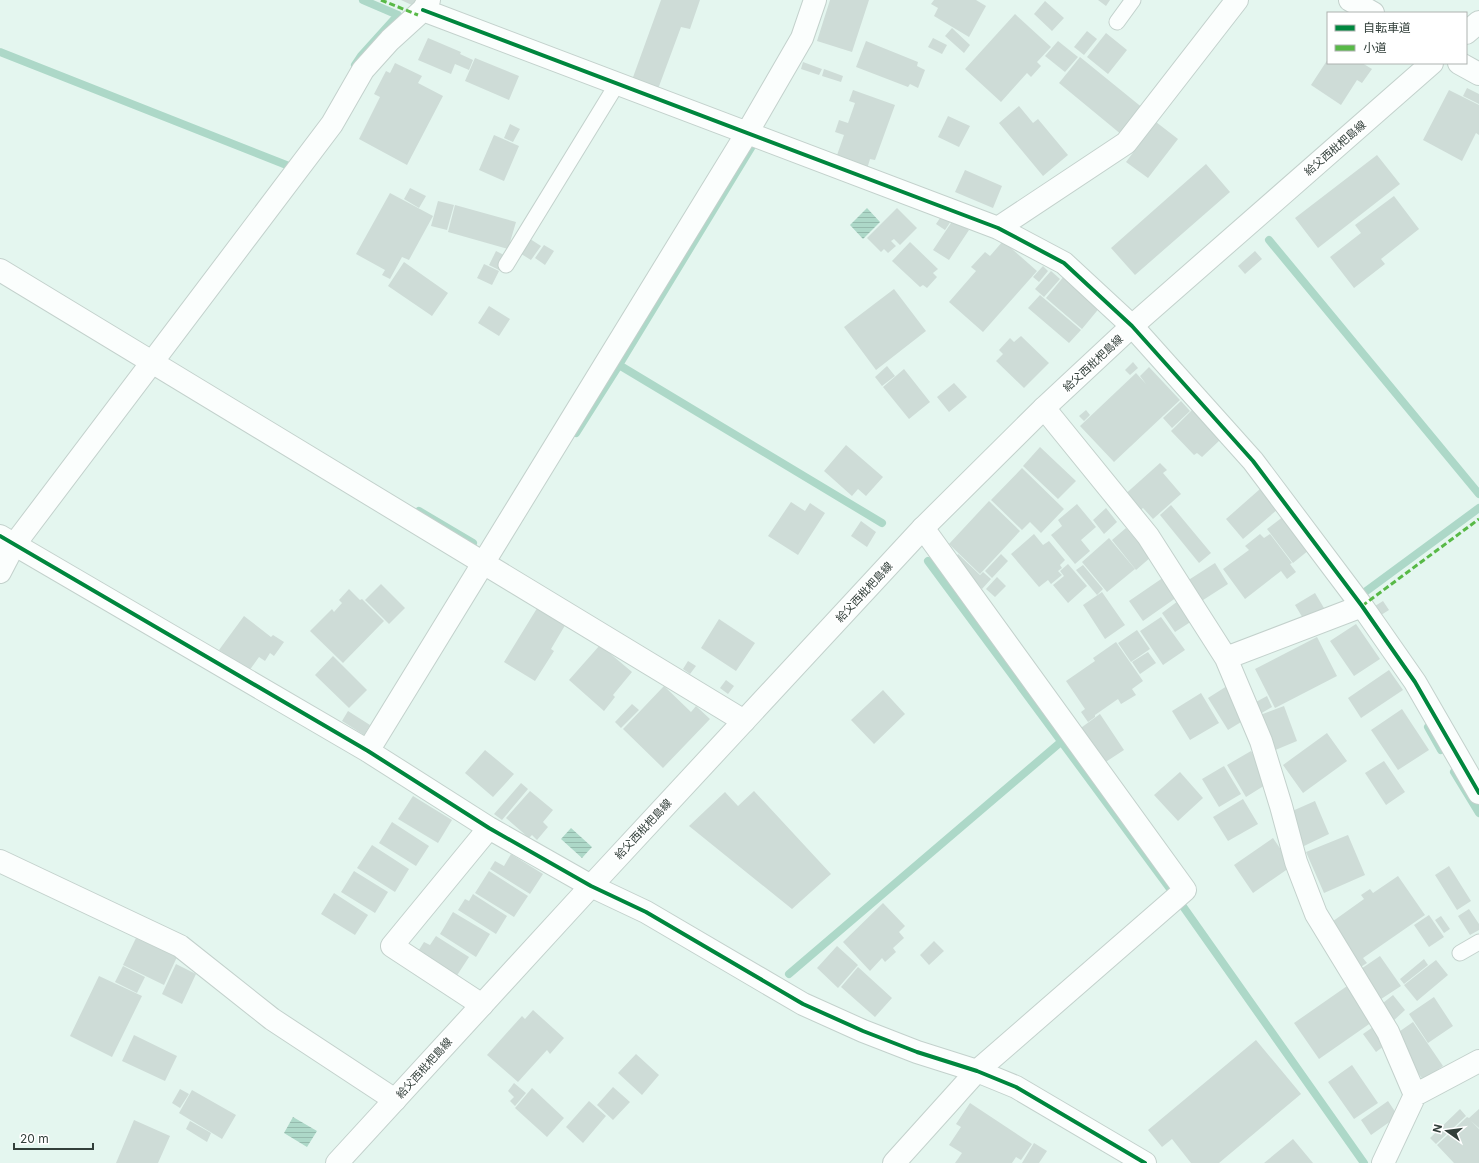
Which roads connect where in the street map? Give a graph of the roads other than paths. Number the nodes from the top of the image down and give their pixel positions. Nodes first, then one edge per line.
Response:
1 (815, 0) edge
2 (1133, 0) edge
3 (1237, 0) edge
4 (1350, 0) edge
5 (426, 5) edge
6 (1371, 12) edge
7 (1117, 22) dead end
8 (1479, 22) edge
9 (1467, 32) edge
10 (1431, 64) edge
11 (1461, 64) edge
12 (1479, 74) edge
13 (617, 84) junction
14 (747, 133) junction
15 (998, 228) junction
16 (506, 265) dead end
17 (0, 270) edge
18 (1132, 326) junction
19 (153, 362) junction
20 (1044, 408) junction
21 (923, 528) junction
22 (7, 541) edge
23 (482, 562) junction
24 (0, 572) edge
25 (1362, 606) junction
26 (1226, 658) junction
27 (744, 721) junction
28 (368, 751) junction
29 (1479, 793) edge
30 (489, 828) junction
31 (0, 861) edge
32 (591, 886) junction
33 (1479, 942) edge
34 (1460, 953) dead end
35 (482, 1005) junction
36 (1479, 1061) edge
37 (977, 1072) junction
38 (1415, 1095) junction
39 (395, 1100) junction
40 (337, 1163) edge
41 (894, 1163) edge
42 (1145, 1163) edge
43 (1383, 1163) edge

1 - 14 street
2 - 7 lane
3 - 15 street
4 - 6 street
5 - 13 street
5 - 19 street
8 - 9 street
10 - 18 street, 給父西枇杷島線
11 - 12 street
13 - 14 street
13 - 16 lane
14 - 15 street
14 - 23 street
15 - 18 street
17 - 19 street
18 - 20 street, 給父西枇杷島線
18 - 25 street
19 - 22 street
19 - 23 street
20 - 21 street, 給父西枇杷島線
20 - 26 street
21 - 27 street, 給父西枇杷島線
21 - 37 street
22 - 24 street
22 - 28 street
23 - 27 street
23 - 28 street
25 - 26 street
25 - 29 street
26 - 38 street
27 - 32 street, 給父西枇杷島線
28 - 30 street
30 - 32 street
30 - 35 street
31 - 39 street
32 - 35 street, 給父西枇杷島線
32 - 37 street
33 - 34 lane
35 - 39 street, 給父西枇杷島線
36 - 38 street
37 - 41 street
37 - 42 street
38 - 43 street
39 - 40 street, 給父西枇杷島線

